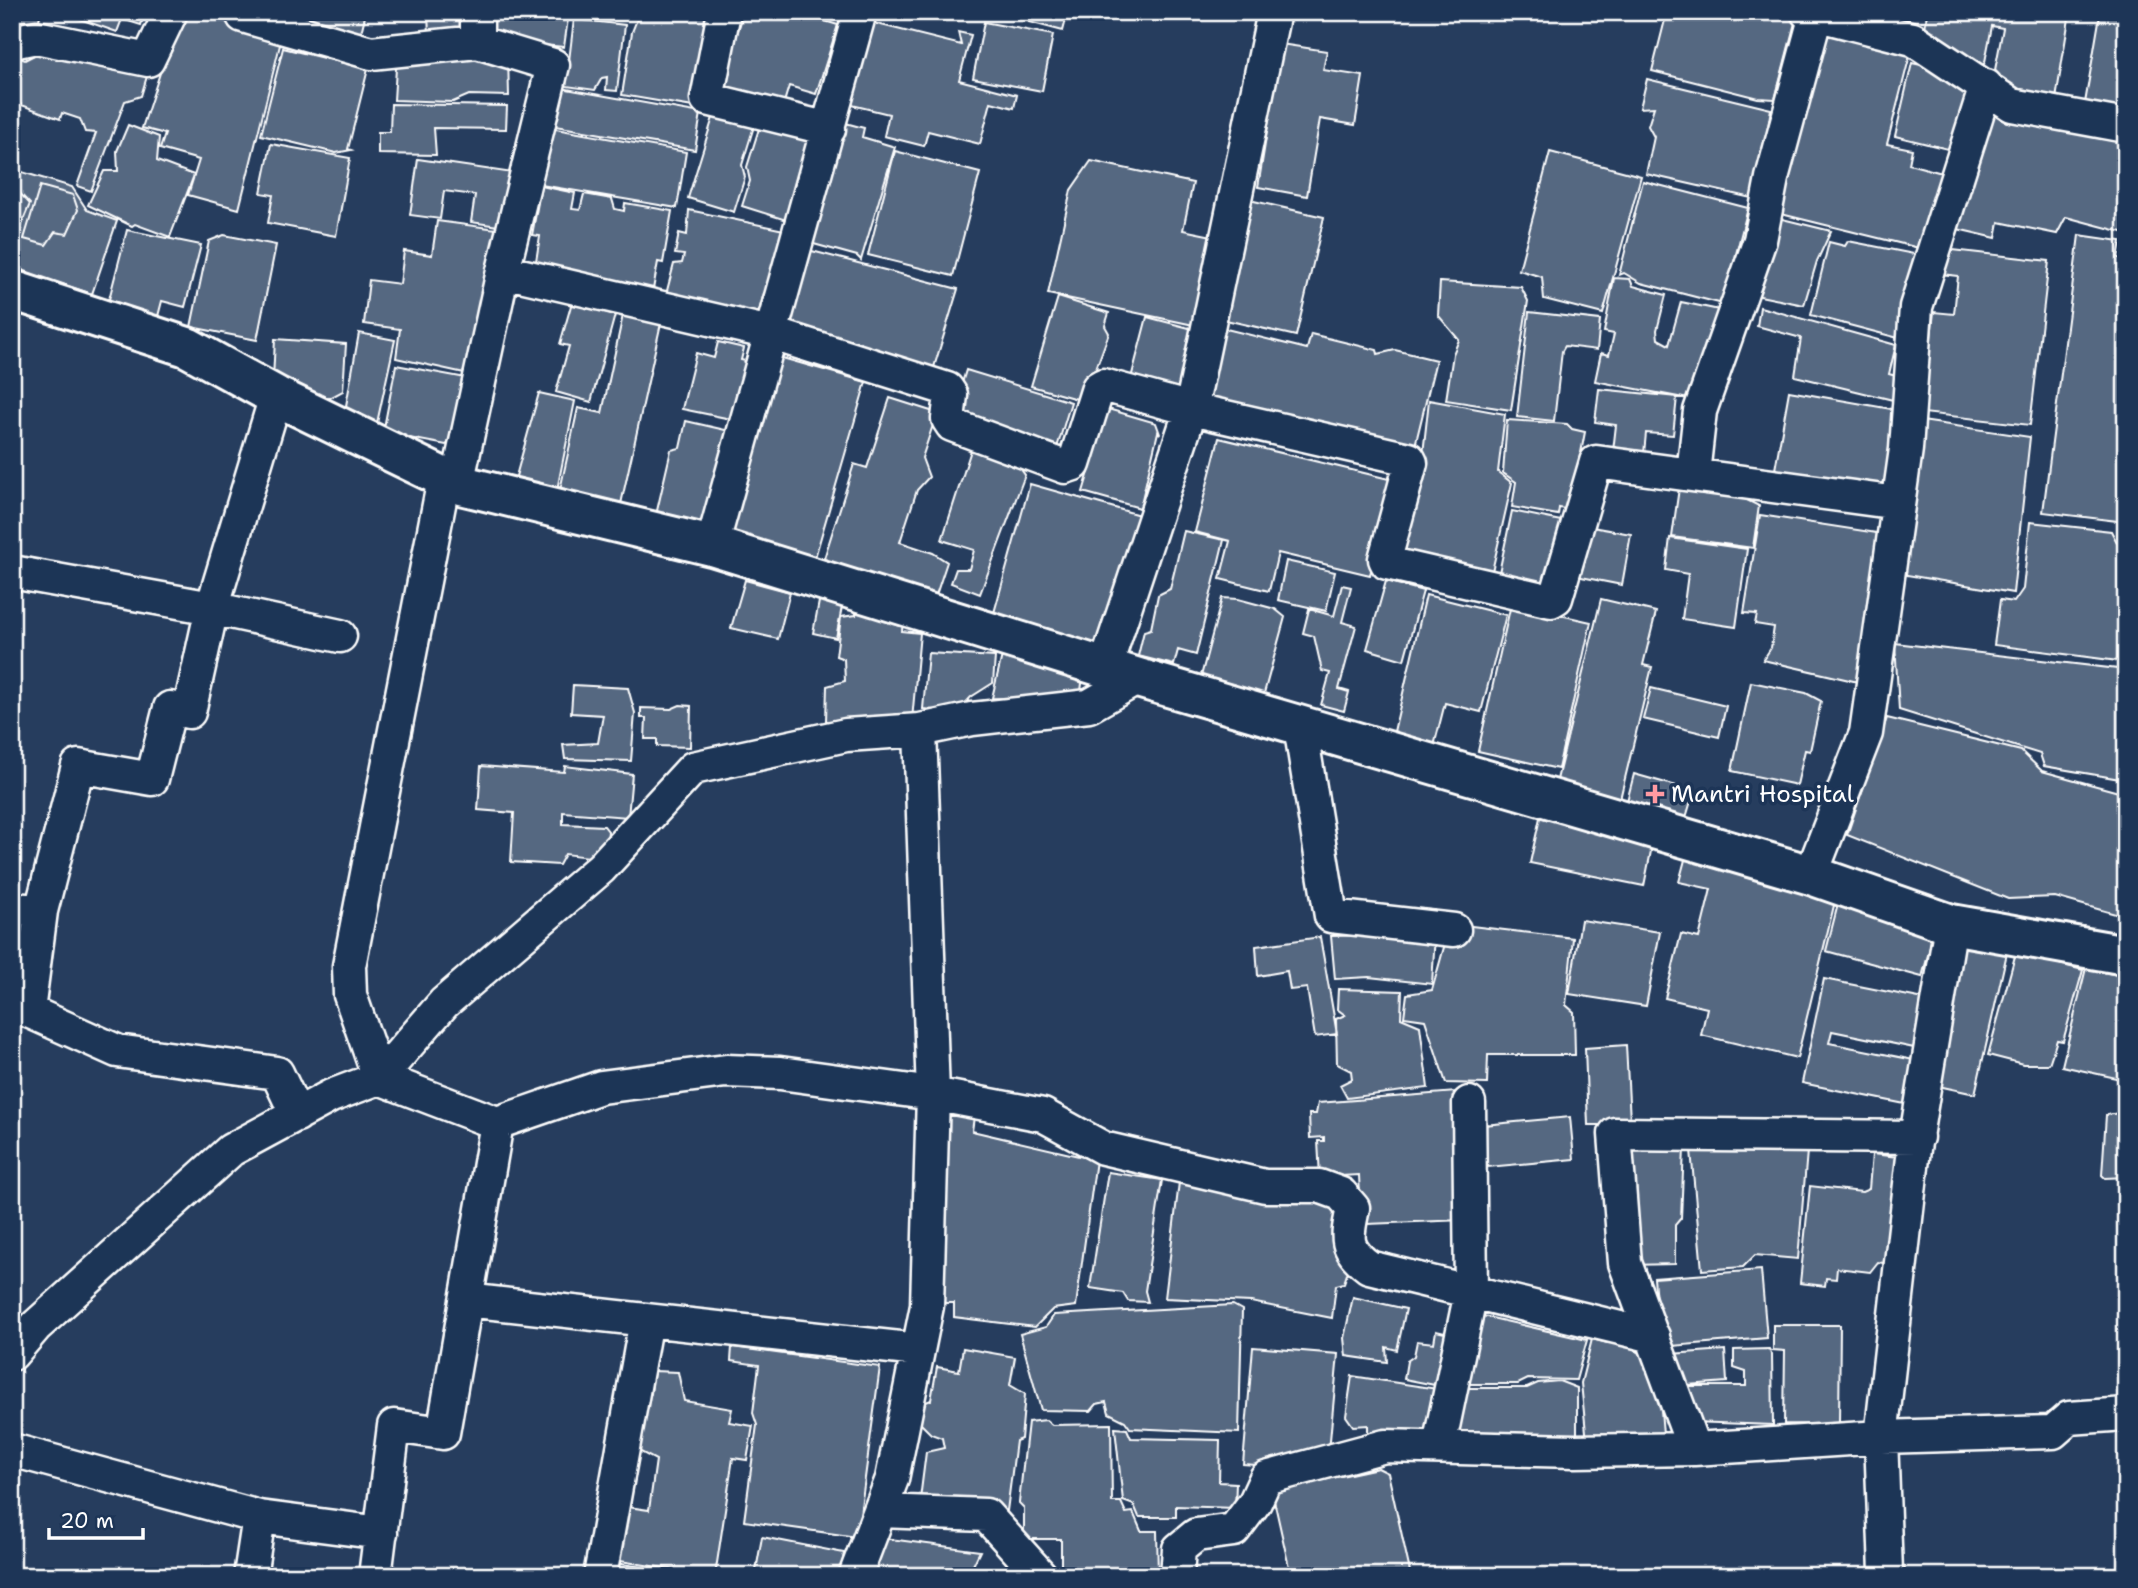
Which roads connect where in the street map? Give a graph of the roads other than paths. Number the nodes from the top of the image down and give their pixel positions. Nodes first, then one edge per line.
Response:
1 (171, 12) edge
2 (724, 12) edge
3 (860, 12) edge
4 (1274, 12) edge
5 (239, 13) edge
6 (1811, 13) edge
7 (1915, 26) edge
8 (477, 27) edge
9 (12, 42) edge
10 (1986, 86) junction
11 (2126, 126) edge
12 (829, 129) junction
13 (503, 271) junction
14 (12, 290) edge
15 (770, 333) junction
16 (276, 396) junction
17 (1191, 409) junction
18 (1693, 474) junction
19 (450, 481) junction
20 (1898, 503) junction
21 (712, 546) junction
22 (12, 572) edge
23 (212, 608) junction
24 (340, 636) dead end
25 (1121, 673) junction
26 (1300, 726) junction
27 (920, 730) junction
28 (1811, 875) junction
29 (27, 910) edge
30 (1951, 924) junction
31 (1454, 930) dead end
32 (2126, 955) edge
33 (379, 1078) junction
34 (933, 1094) junction
35 (1469, 1102) dead end
36 (297, 1115) junction
37 (497, 1123) junction
38 (1917, 1137) junction
39 (1471, 1292) junction
40 (466, 1300) junction
41 (646, 1320) junction
42 (1653, 1336) junction
43 (918, 1350) junction
44 (12, 1354) edge
45 (2126, 1414) edge
46 (1881, 1437) junction
47 (1439, 1446) junction
48 (1694, 1448) junction
49 (12, 1450) edge
50 (880, 1511) junction
51 (259, 1517) junction
52 (381, 1533) junction
53 (250, 1576) edge
54 (376, 1576) edge
55 (600, 1576) edge
56 (855, 1576) edge
57 (1041, 1576) edge
58 (1177, 1576) edge
59 (1889, 1576) edge

1 - 9 street
2 - 12 street
3 - 12 street
4 - 17 street
5 - 8 street
6 - 7 street
6 - 18 street
7 - 10 street
8 - 13 street
10 - 11 street
10 - 20 street
12 - 15 street
13 - 15 street
13 - 19 street
14 - 16 street
15 - 17 street
15 - 21 street
16 - 19 street
16 - 23 street
17 - 18 street
17 - 25 street
18 - 20 street
19 - 21 street
19 - 33 street
20 - 28 street
21 - 25 street
22 - 23 street
23 - 24 street
23 - 29 street
25 - 26 street
25 - 27 street
26 - 28 street
26 - 31 street
27 - 33 street
27 - 34 street
28 - 30 street
29 - 36 street
30 - 32 street
30 - 38 street
33 - 36 street
33 - 37 street
34 - 37 street
34 - 39 street
34 - 43 street
35 - 39 street
36 - 44 street
37 - 40 street
38 - 42 street
38 - 46 street
39 - 42 street
39 - 47 street
40 - 41 street
40 - 52 street
41 - 43 street
41 - 55 street
42 - 48 street
43 - 50 street
45 - 46 street
46 - 48 street
46 - 59 street
47 - 48 street
47 - 58 street
49 - 51 street
50 - 56 street
50 - 57 street
51 - 52 street
51 - 53 street
52 - 54 street

